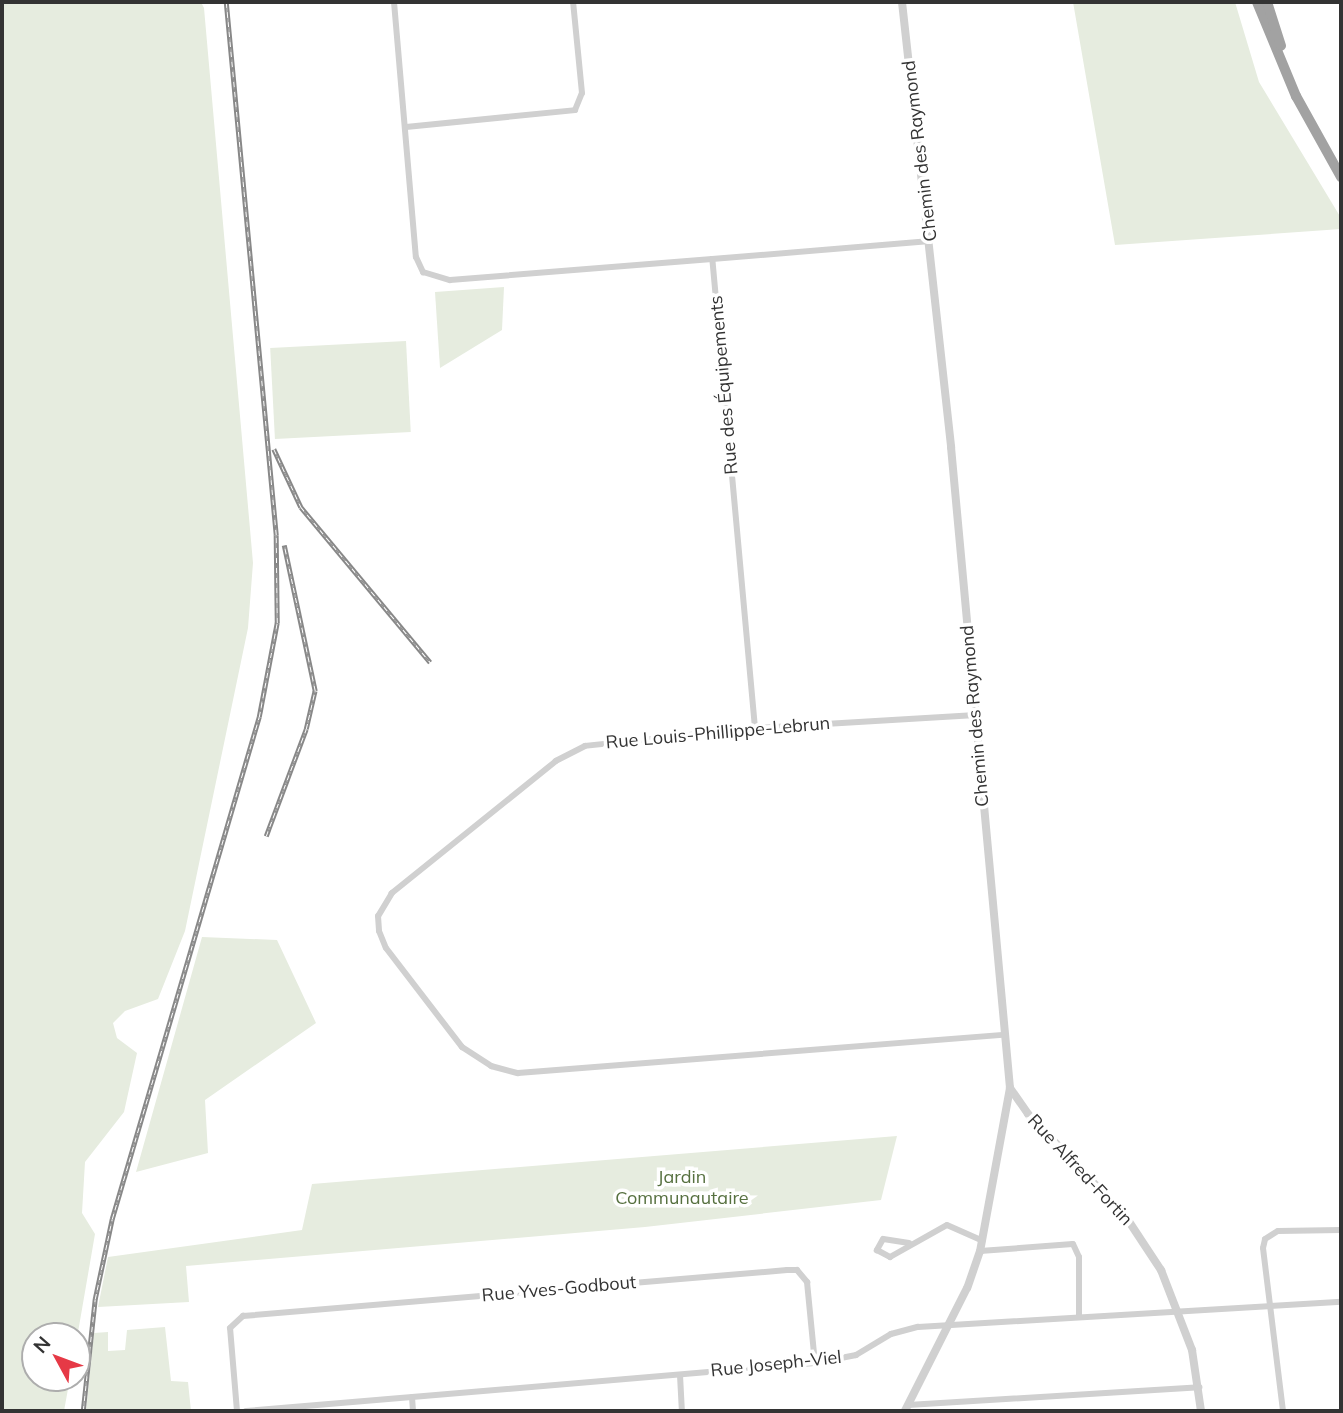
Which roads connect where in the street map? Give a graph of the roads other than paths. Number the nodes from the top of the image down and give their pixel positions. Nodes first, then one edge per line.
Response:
1 (394, 2) edge
2 (573, 2) edge
3 (902, 2) edge
4 (1257, 2) edge
5 (1267, 2) edge
6 (1296, 96) junction
7 (406, 127) junction
8 (1341, 177) edge
9 (930, 241) junction
10 (712, 259) junction
11 (976, 715) junction
12 (755, 728) junction
13 (1003, 1035) junction
14 (1010, 1087) junction
15 (1341, 1230) edge
16 (983, 1241) junction
17 (909, 1243) junction
18 (980, 1251) junction
19 (1341, 1302) edge
20 (1270, 1303) junction
21 (1180, 1310) junction
22 (1080, 1316) junction
23 (949, 1326) junction
24 (815, 1363) junction
25 (680, 1375) junction
26 (1199, 1387) junction
27 (412, 1397) junction
28 (906, 1408) edge
29 (237, 1411) edge
30 (246, 1411) edge
31 (413, 1411) edge
32 (682, 1411) edge
33 (1201, 1411) edge
34 (1283, 1411) edge

1 - 7 street
2 - 7 street
3 - 9 street, Chemin des Raymond
4 - 6 highway
5 - 6 highway
6 - 8 highway
7 - 10 street
9 - 10 street
9 - 11 street, Chemin des Raymond
10 - 12 street, Rue des Équipements
11 - 12 street, Rue Louis-Phillippe-Lebrun
11 - 13 street, Chemin des Raymond
12 - 13 street, Rue Louis-Phillippe-Lebrun
13 - 14 street, Chemin des Raymond
14 - 16 street, Chemin des Raymond
14 - 21 street, Rue Alfred-Fortin
15 - 20 street
16 - 17 street
16 - 18 street, Chemin des Raymond
17 - 17 street
18 - 22 street
18 - 23 street, Chemin des Raymond
19 - 20 street, Rue Joseph-Viel
20 - 21 street, Rue Joseph-Viel
20 - 34 street
21 - 22 street, Rue Joseph-Viel
21 - 26 street, Rue Alfred-Fortin
22 - 23 street, Rue Joseph-Viel
23 - 24 street, Rue Joseph-Viel
23 - 28 street, Chemin des Raymond
24 - 25 street, Rue Joseph-Viel
24 - 29 street, Rue Yves-Godbout
25 - 27 street, Rue Joseph-Viel
25 - 32 street
26 - 28 street
26 - 33 street, Rue Alfred-Fortin
27 - 30 street, Rue Joseph-Viel
27 - 31 street

